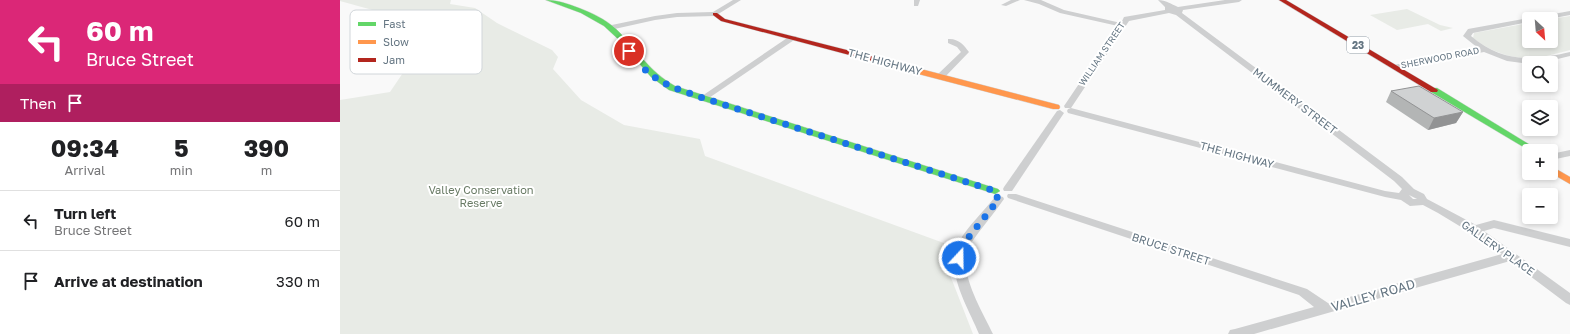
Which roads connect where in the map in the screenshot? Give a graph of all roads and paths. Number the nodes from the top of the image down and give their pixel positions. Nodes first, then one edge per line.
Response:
1 (549, 0) edge
2 (738, 0) edge
3 (1017, 0) edge
4 (1027, 0) edge
5 (1160, 0) edge
6 (1239, 0) edge
7 (1282, 0) edge
8 (1004, 5) dead end
9 (1174, 10) junction
10 (1570, 13) edge
11 (715, 14) junction
12 (1558, 15) edge
13 (1522, 21) edge
14 (1122, 25) junction
15 (610, 28) junction
16 (793, 38) junction
17 (951, 41) dead end
18 (1485, 49) junction
19 (1570, 54) edge
20 (1394, 67) junction
21 (940, 77) junction
22 (1434, 91) junction
23 (703, 98) junction
24 (1070, 108) junction
25 (1058, 110) junction
26 (1486, 121) junction
27 (1475, 123) junction
28 (1524, 144) edge
29 (1522, 152) edge
30 (1570, 153) edge
31 (1558, 157) edge
32 (1558, 164) edge
33 (1570, 172) edge
34 (1558, 173) edge
35 (1570, 181) edge
36 (1010, 193) junction
37 (1407, 194) junction
38 (997, 195) junction
39 (1423, 201) joint
40 (1474, 230) junction
41 (1570, 243) edge
42 (1511, 256) junction
43 (1570, 300) edge
44 (1327, 308) junction
45 (986, 334) edge
46 (1235, 334) edge

1 - 15 street
2 - 11 street
3 - 8 street
4 - 14 street
5 - 9 street, MUMMERY STREET
6 - 9 street, WILLIAM STREET
7 - 20 street, 23
9 - 14 street, WILLIAM STREET
9 - 37 street, MUMMERY STREET
10 - 12 street
11 - 15 street
11 - 16 street, THE HIGHWAY
13 - 18 street, SHERWOOD ROAD
14 - 24 street, WILLIAM STREET
15 - 23 street
16 - 21 street, THE HIGHWAY
16 - 23 street
17 - 21 street
18 - 19 street, SHERWOOD ROAD
18 - 20 street, SHERWOOD ROAD
20 - 22 street, 23
21 - 25 street, THE HIGHWAY
22 - 26 street, 23
22 - 27 street, 23
23 - 38 street
24 - 25 street, THE HIGHWAY
24 - 37 street, THE HIGHWAY
25 - 36 street
26 - 27 street
26 - 28 street, 23
27 - 29 street, 23
30 - 31 street
32 - 33 street
34 - 35 street
36 - 38 street
36 - 44 street, BRUCE STREET
37 - 39 street, THE HIGHWAY
38 - 45 street
39 - 40 street, GALLERY PLACE
40 - 41 street
40 - 42 street, GALLERY PLACE
42 - 43 street, GALLERY PLACE
42 - 44 street, VALLEY ROAD
44 - 46 street, VALLEY ROAD

